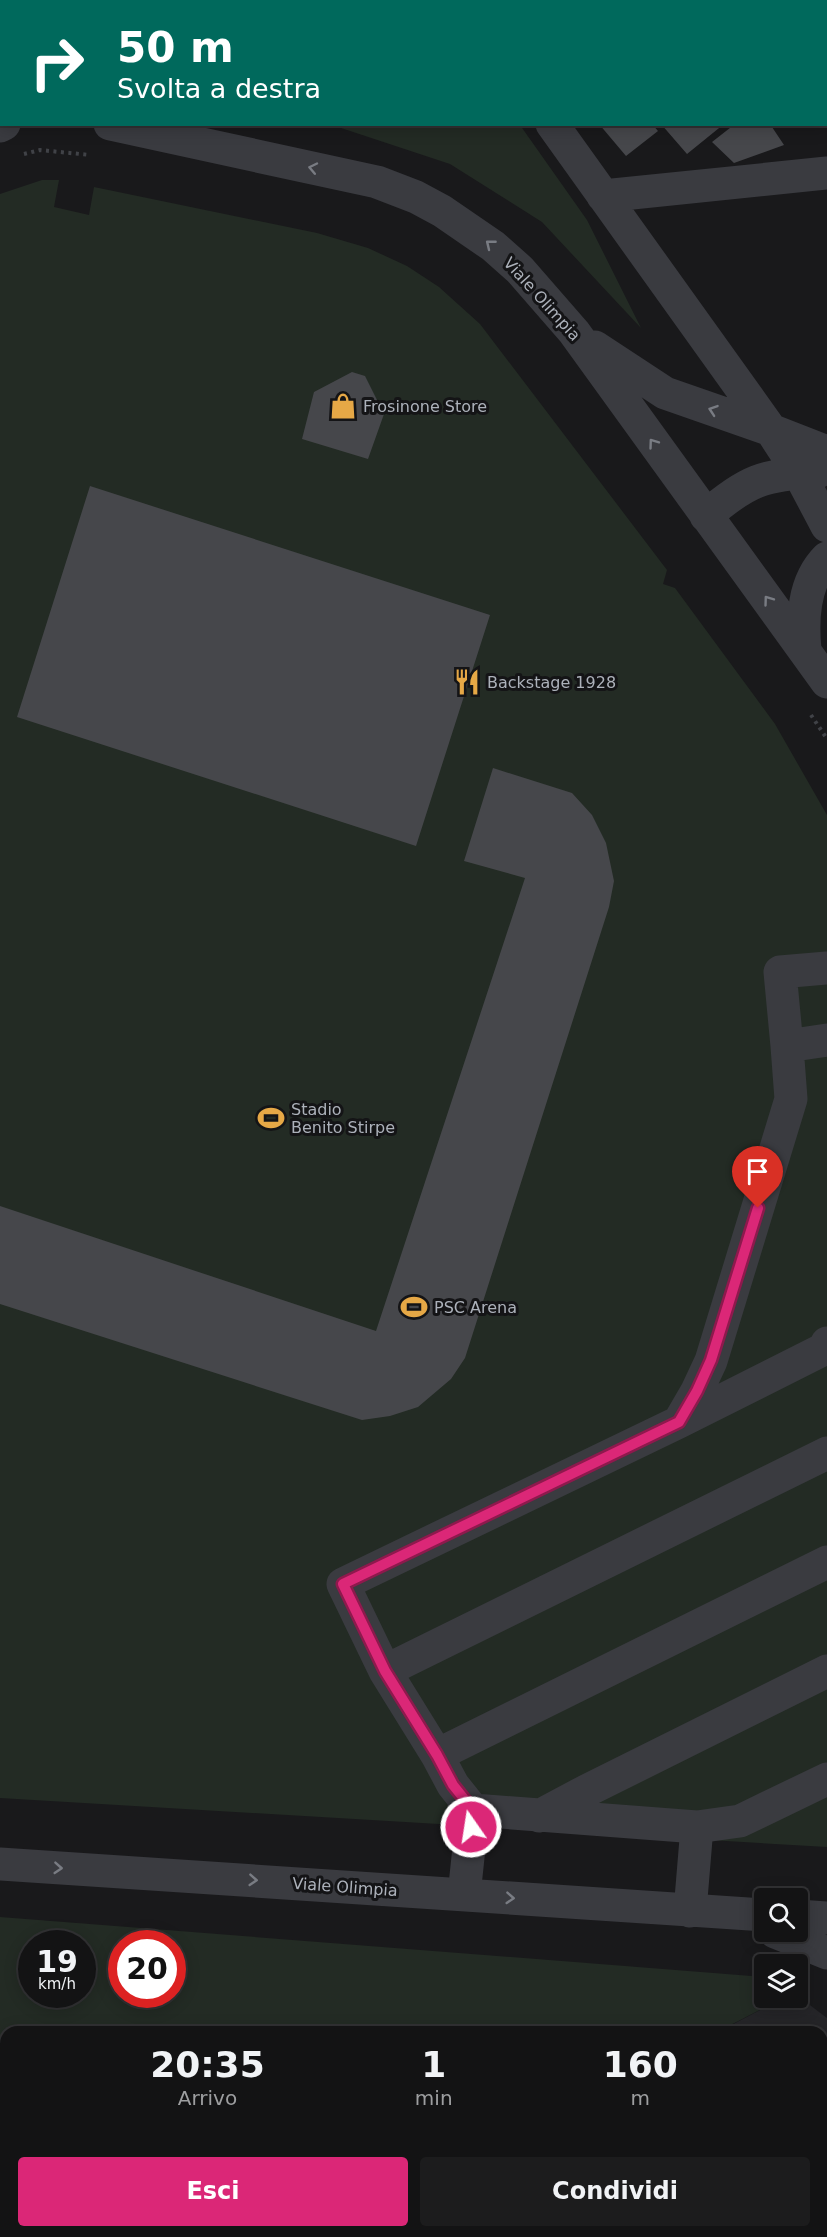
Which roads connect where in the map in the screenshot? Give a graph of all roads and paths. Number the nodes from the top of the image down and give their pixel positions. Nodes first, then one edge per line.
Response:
1 (119, 126) edge
2 (553, 126) edge
3 (20, 154) dead end
4 (100, 157) dead end
5 (827, 173) edge
6 (603, 196) junction
7 (574, 332) junction
8 (771, 430) junction
9 (827, 452) edge
10 (813, 472) edge
11 (706, 516) junction
12 (827, 526) edge
13 (827, 558) edge
14 (805, 650) junction
15 (827, 682) edge
16 (827, 968) edge
17 (827, 1040) edge
18 (787, 1046) junction
19 (827, 1343) edge
20 (679, 1422) junction
21 (827, 1453) edge
22 (827, 1562) edge
23 (385, 1671) junction
24 (827, 1671) edge
25 (437, 1755) junction
26 (827, 1779) edge
27 (473, 1810) junction
28 (539, 1816) junction
29 (697, 1827) junction
30 (0, 1864) edge
31 (464, 1895) junction
32 (690, 1911) junction
33 (754, 1914) edge
34 (808, 1917) edge
35 (827, 1918) edge
36 (754, 1927) edge
37 (800, 1942) edge
38 (827, 1953) edge

7 -> 1 street, Viale Olimpia
2 - 6 street
3 - 4 path
5 - 6 street
6 - 8 street
8 -> 7 street
11 -> 7 street, Viale Olimpia
8 - 9 street
8 - 10 street
10 - 11 street
10 - 12 street
14 -> 11 street, Viale Olimpia
13 - 14 street
14 - 15 street, Viale Olimpia
16 - 18 street
17 - 18 street
18 - 20 street
19 - 20 street
20 - 23 street
21 - 23 street
22 - 25 street
23 - 25 street
24 - 28 street
25 - 27 street
26 - 29 street
27 - 28 street
27 - 31 street
28 - 29 street
29 - 32 street
30 -> 31 street, Viale Olimpia
31 -> 32 street, Viale Olimpia
32 - 33 street, Viale Olimpia
32 - 36 street, Viale Olimpia
34 - 35 street
37 - 38 street

